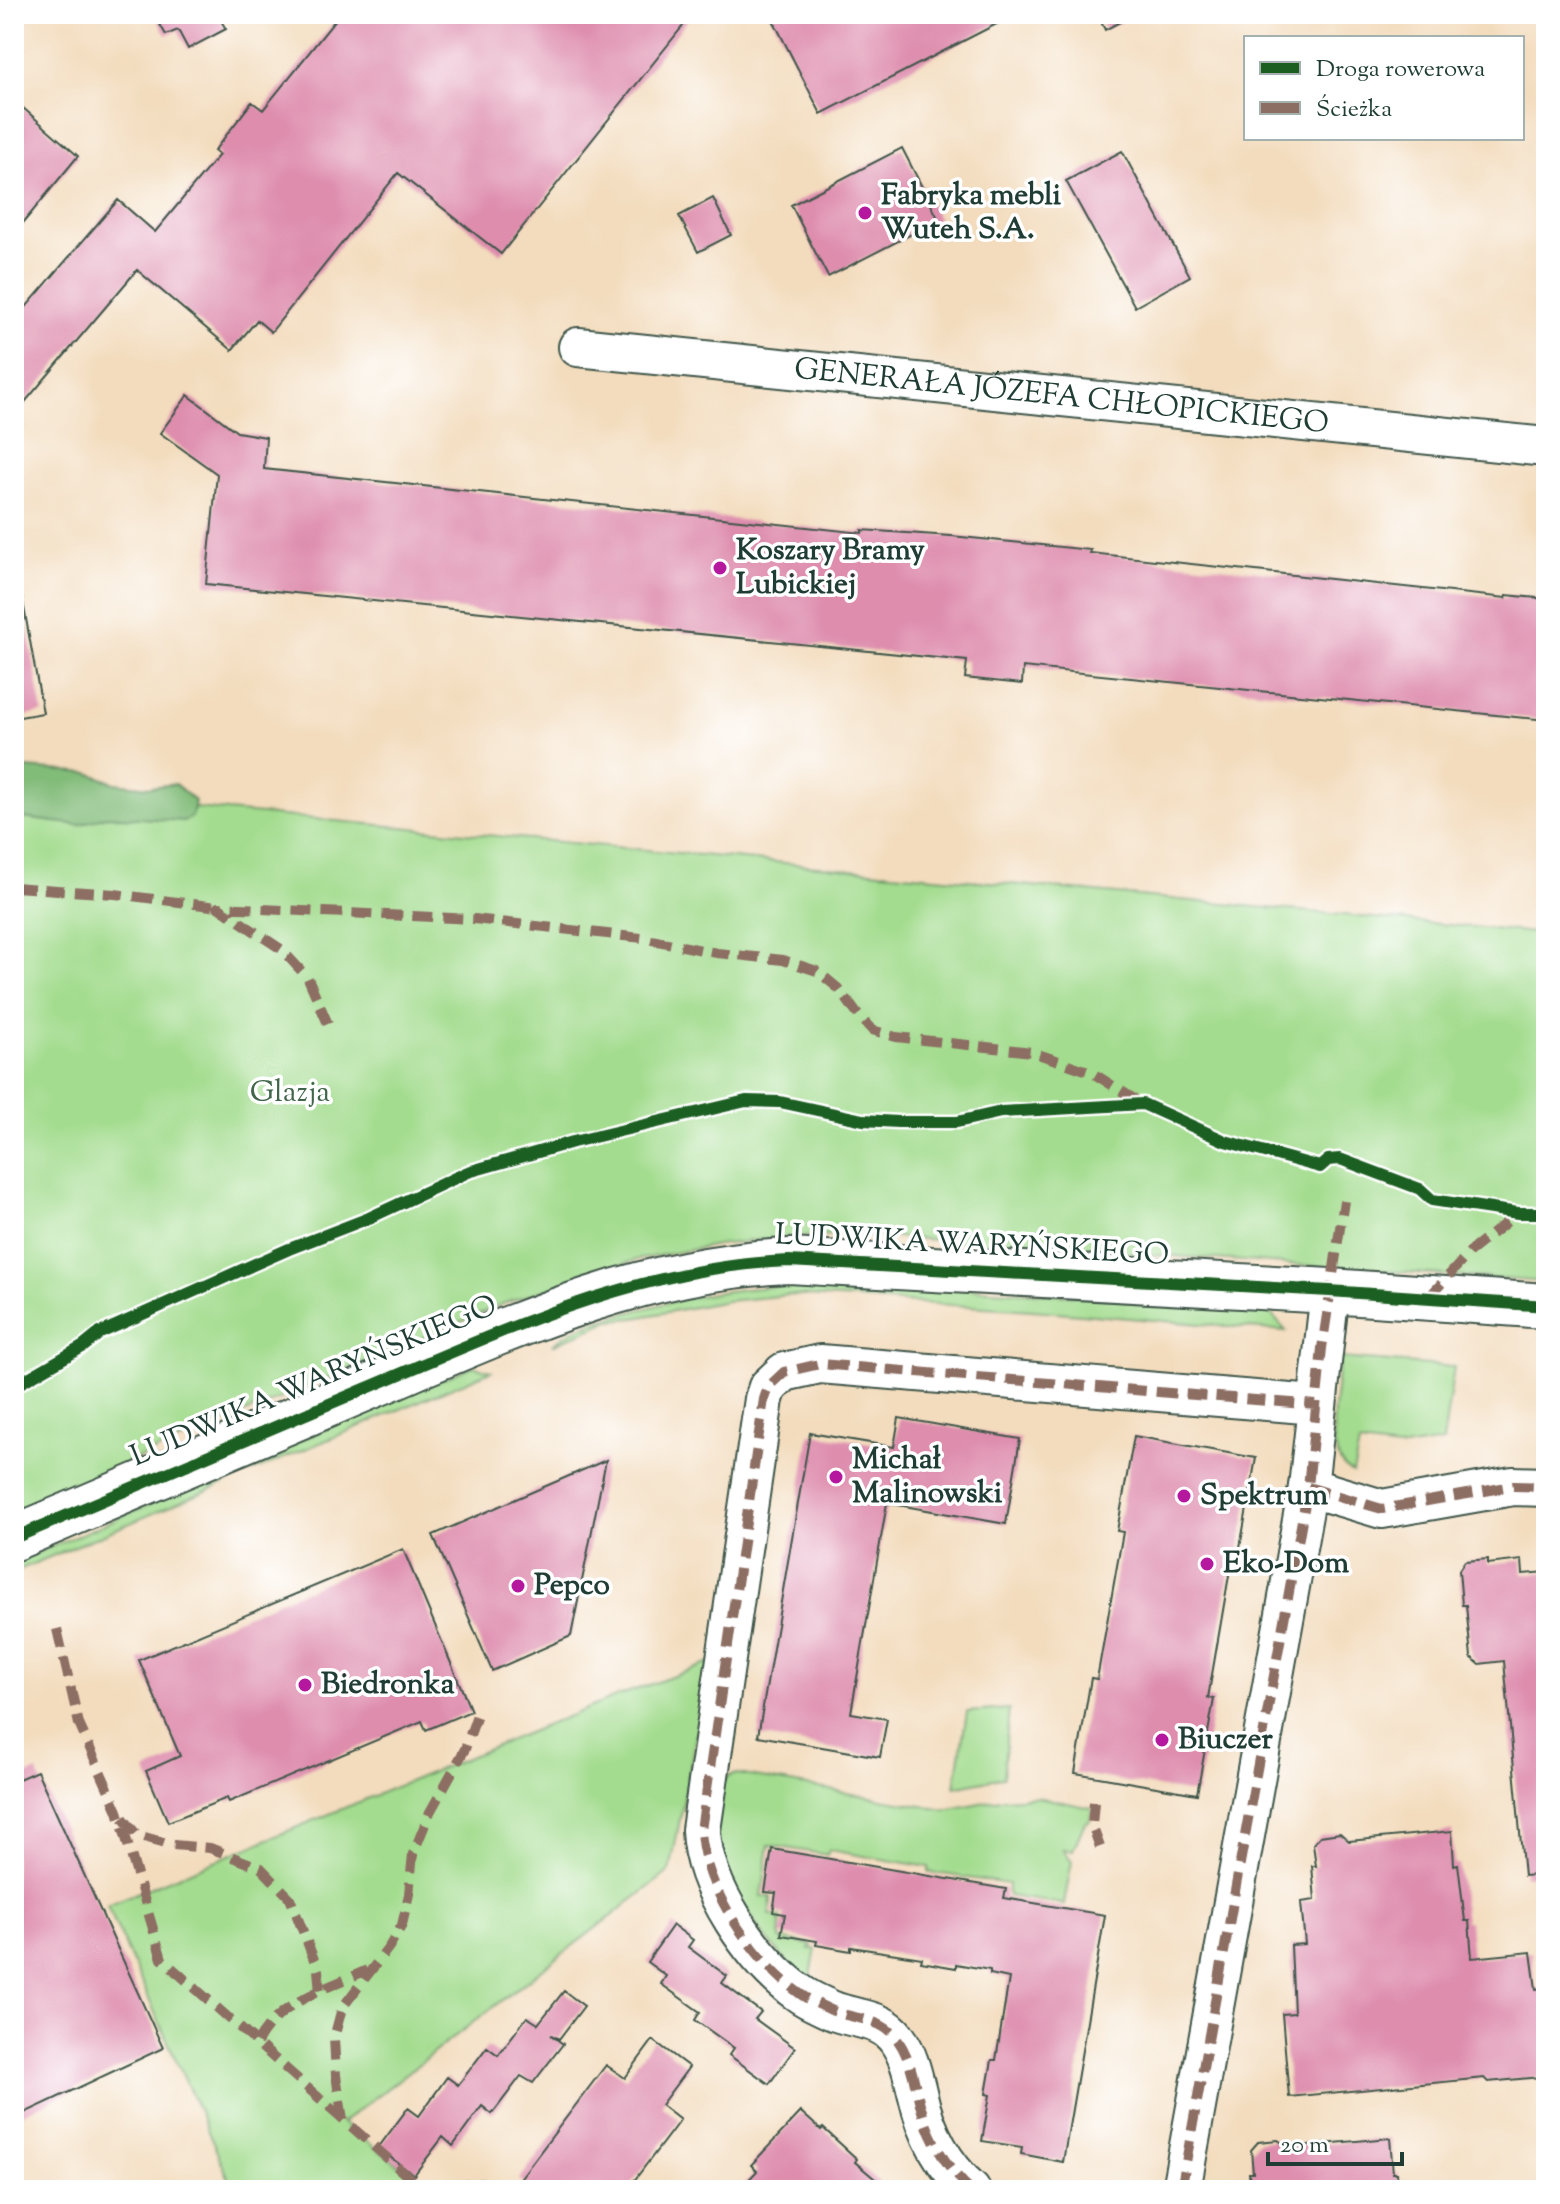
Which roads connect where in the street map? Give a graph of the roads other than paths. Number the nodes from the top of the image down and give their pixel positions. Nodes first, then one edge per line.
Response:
1 (578, 347) dead end
2 (1546, 447) edge
3 (1330, 1291) junction
4 (1546, 1306) edge
5 (1316, 1405) junction
6 (1308, 1487) junction
7 (1546, 1487) edge
8 (14, 1538) edge
9 (971, 2190) edge
10 (1181, 2190) edge

1 - 2 street, GENERAŁA JÓZEFA CHŁOPICKIEGO
3 - 4 street, LUDWIKA WARYŃSKIEGO
3 - 5 street
3 - 8 street, LUDWIKA WARYŃSKIEGO
5 - 6 street
5 - 9 street
6 - 7 street
6 - 10 street

